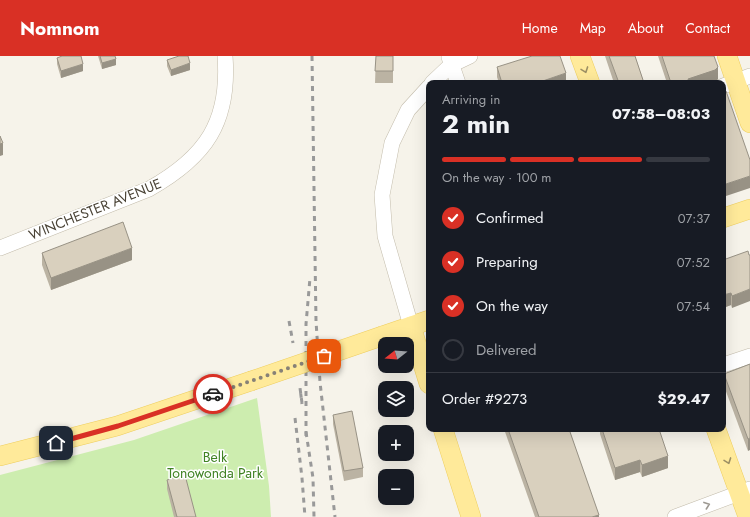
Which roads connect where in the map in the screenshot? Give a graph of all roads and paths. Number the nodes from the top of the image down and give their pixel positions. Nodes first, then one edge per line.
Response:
1 (225, 56) edge
2 (470, 56) edge
3 (580, 56) edge
4 (726, 56) edge
5 (450, 60) edge
6 (434, 80) edge
7 (457, 80) edge
8 (589, 80) edge
9 (736, 81) edge
10 (426, 90) edge
11 (750, 123) edge
12 (750, 208) edge
13 (726, 217) edge
14 (0, 248) edge
15 (426, 321) edge
16 (410, 326) junction
17 (750, 356) edge
18 (726, 364) edge
19 (426, 375) edge
20 (444, 432) edge
21 (717, 432) edge
22 (0, 456) edge
23 (745, 491) edge
24 (471, 517) edge
25 (675, 517) edge
26 (748, 517) edge

1 - 14 street, WINCHESTER AVENUE
2 - 5 street
3 -> 8 main road
4 - 9 main road
5 - 6 street
5 - 7 street
9 - 11 main road
10 - 16 street
12 - 13 main road
15 - 16 main road
16 - 19 main road
16 - 22 main road, bridge
17 - 18 street
20 - 24 main road
21 -> 23 main road
25 -> 23 street
23 - 26 main road

